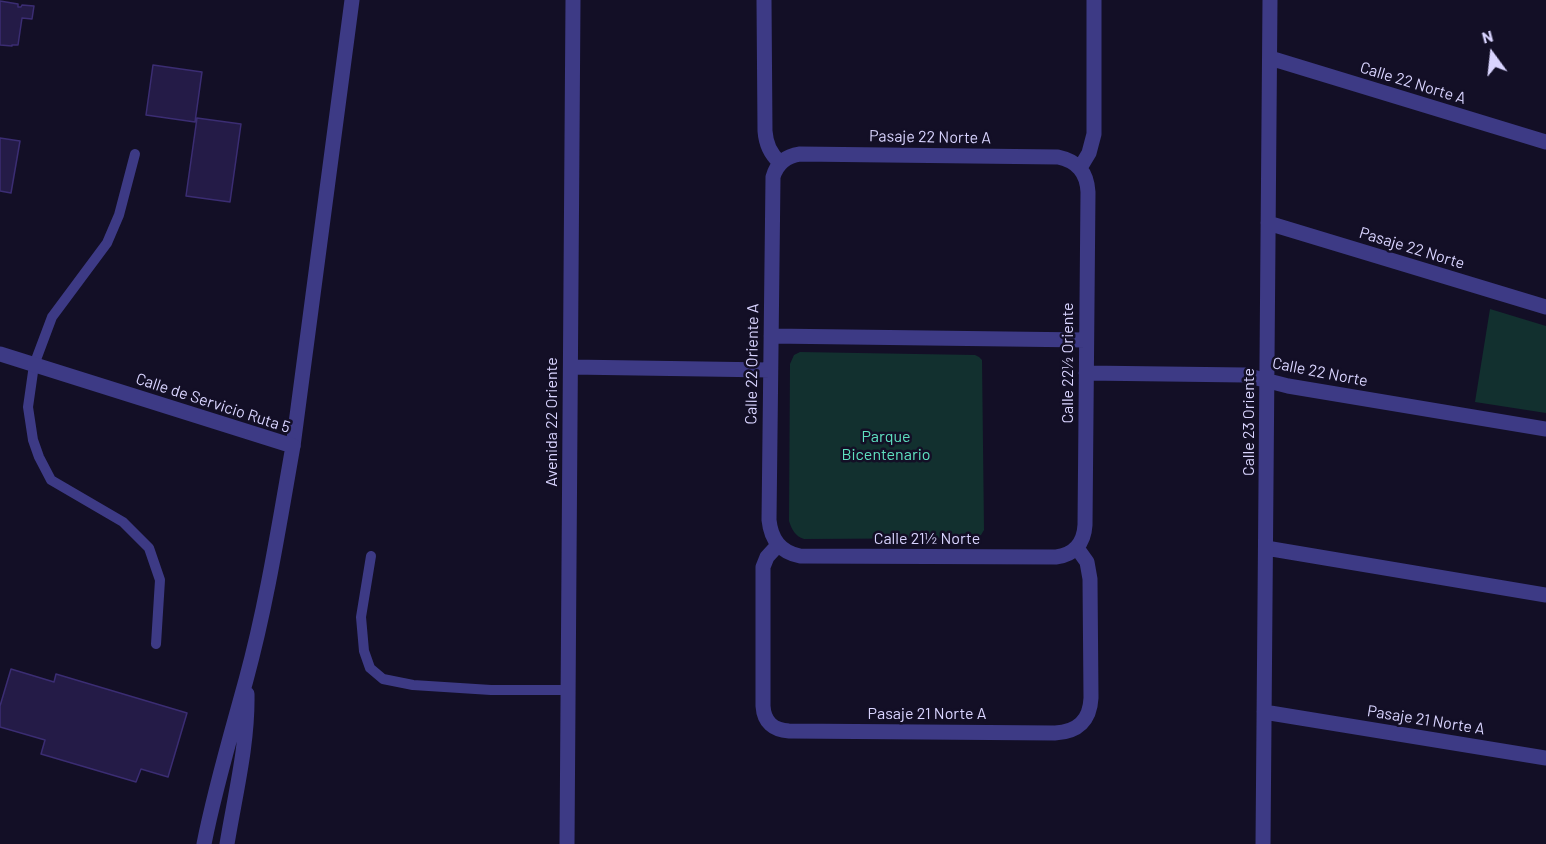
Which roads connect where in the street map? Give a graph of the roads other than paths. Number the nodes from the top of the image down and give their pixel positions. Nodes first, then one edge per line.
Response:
1 (352, 0) edge
2 (573, 0) edge
3 (764, 0) edge
4 (1094, 0) edge
5 (1270, 0) edge
6 (1269, 58) junction
7 (1546, 142) edge
8 (135, 154) dead end
9 (780, 163) junction
10 (1080, 168) junction
11 (1268, 223) junction
12 (1546, 307) edge
13 (771, 336) junction
14 (1086, 340) junction
15 (0, 354) edge
16 (34, 365) junction
17 (571, 367) junction
18 (770, 370) junction
19 (1086, 373) junction
20 (1267, 380) junction
21 (1546, 429) edge
22 (293, 446) junction
23 (778, 545) junction
24 (1077, 548) junction
25 (1266, 548) junction
26 (371, 556) dead end
27 (1546, 594) edge
28 (156, 645) dead end
29 (246, 679) junction
30 (568, 690) junction
31 (1264, 712) junction
32 (1546, 758) edge
33 (204, 844) edge
34 (227, 844) edge
35 (567, 844) edge
36 (1263, 844) edge

1 - 22 street
2 - 17 street, Avenida 22 Oriente
3 - 9 street
4 - 10 street
5 - 6 street, Calle 23 Oriente
6 - 7 street, Calle 22 Norte A
6 - 11 street, Calle 23 Oriente
8 - 16 lane
9 - 10 street, Pasaje 22 Norte A
9 - 13 street, Calle 22 Oriente A
10 - 14 street, Calle 22½ Oriente
11 - 12 street, Pasaje 22 Norte
11 - 20 street, Calle 23 Oriente
13 - 14 street
13 - 18 street, Calle 22 Oriente A
14 - 19 street, Calle 22½ Oriente
15 - 16 street, Calle de Servicio Ruta 5
16 - 22 street, Calle de Servicio Ruta 5
16 - 28 lane
17 - 18 street
17 - 30 street, Avenida 22 Oriente
18 - 23 street, Calle 22 Oriente A
19 - 20 street, Calle 22 Norte
19 - 24 street, Calle 22½ Oriente
20 - 21 street, Calle 22 Norte
20 - 25 street, Calle 23 Oriente
22 - 29 street, Calle de Servicio Ruta 5
23 - 24 street, Calle 21½ Norte
23 - 24 street, Pasaje 21 Norte A
25 - 27 street
25 - 31 street, Calle 23 Oriente
26 - 30 lane
29 - 33 street, Calle de Servicio Ruta 5
29 - 34 street, Calle de Servicio Ruta 5
30 - 35 street, Avenida 22 Oriente
31 - 32 street, Pasaje 21 Norte A
31 - 36 street, Calle 23 Oriente

